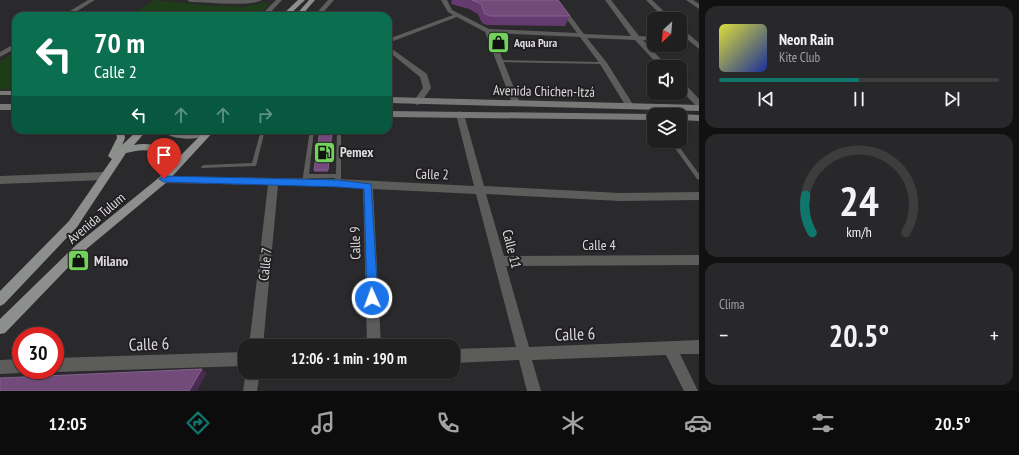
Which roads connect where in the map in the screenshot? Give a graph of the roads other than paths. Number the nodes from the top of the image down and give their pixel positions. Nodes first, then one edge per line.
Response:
1 (92, 0) edge
2 (190, 0) edge
3 (260, 0) edge
4 (279, 0) edge
5 (302, 0) edge
6 (312, 0) edge
7 (331, 0) edge
8 (442, 0) edge
9 (540, 0) edge
10 (608, 0) edge
11 (649, 0) edge
12 (689, 0) edge
13 (699, 7) edge
14 (72, 12) edge
15 (267, 12) edge
16 (288, 12) edge
17 (302, 12) edge
18 (320, 12) edge
19 (662, 12) edge
20 (458, 16) junction
21 (488, 31) junction
22 (687, 36) edge
23 (584, 37) junction
24 (637, 39) junction
25 (647, 39) edge
26 (690, 39) junction
27 (699, 39) edge
28 (392, 40) edge
29 (699, 47) edge
30 (12, 48) edge
31 (392, 51) edge
32 (0, 55) edge
33 (657, 60) edge
34 (500, 61) junction
35 (603, 63) junction
36 (687, 91) edge
37 (0, 93) edge
38 (12, 93) edge
39 (392, 100) edge
40 (417, 102) junction
41 (516, 103) junction
42 (699, 104) edge
43 (590, 106) junction
44 (630, 106) junction
45 (0, 107) edge
46 (12, 107) edge
47 (699, 108) edge
48 (392, 114) edge
49 (460, 114) junction
50 (597, 116) junction
51 (647, 117) edge
52 (687, 117) edge
53 (699, 118) edge
54 (120, 134) edge
55 (139, 134) edge
56 (176, 134) edge
57 (205, 134) edge
58 (207, 134) edge
59 (262, 134) edge
60 (312, 134) edge
61 (339, 134) edge
62 (677, 148) edge
63 (123, 150) junction
64 (204, 167) dead end
65 (173, 168) junction
66 (105, 176) junction
67 (699, 178) edge
68 (164, 179) junction
69 (0, 180) edge
70 (306, 180) junction
71 (338, 180) junction
72 (273, 182) junction
73 (368, 186) junction
74 (481, 190) junction
75 (699, 196) edge
76 (699, 260) edge
77 (499, 261) junction
78 (0, 300) edge
79 (0, 328) edge
80 (257, 339) edge
81 (374, 339) edge
82 (699, 347) edge
83 (670, 348) junction
84 (524, 354) junction
85 (460, 356) edge
86 (238, 359) edge
87 (64, 365) edge
88 (12, 366) edge
89 (0, 367) edge
90 (252, 379) edge
91 (250, 391) edge
92 (534, 391) edge
93 (691, 391) edge

1 - 14 street
2 - 3 street
4 - 15 street
5 - 16 main road
6 - 17 main road
7 - 18 street
8 - 20 street
9 - 23 street
10 - 24 street
11 - 19 street
12 - 13 street
20 - 21 street
20 - 28 street
21 - 23 street
21 - 34 street
22 - 26 street
23 - 24 street
23 - 35 street
24 - 25 street
24 - 33 street
26 - 27 street
26 - 29 street
30 - 32 street
31 - 40 street
34 - 35 lane
34 - 41 street
35 - 44 street
36 - 42 street
37 - 38 main road
39 - 40 main road, Avenida Chichen-Itzá
40 - 41 main road, Avenida Chichen-Itzá
41 - 43 main road, Avenida Chichen-Itzá
43 - 44 main road, Avenida Chichen-Itzá
43 - 50 main road
44 - 47 main road, Avenida Chichen-Itzá
45 - 46 main road
48 - 49 main road, Avenida Chichen-Itzá
49 - 50 main road, Avenida Chichen-Itzá
49 - 74 street, Calle 11
50 - 51 main road, Avenida Chichen-Itzá
52 - 53 main road
54 - 66 main road
55 - 63 main road, Avenida Tulum
56 - 57 main road
58 - 65 main road, Avenida Tulum
59 - 64 lane
60 - 70 lane
61 - 71 lane
62 - 67 lane
63 - 65 main road
63 - 66 main road, Avenida Tulum
65 - 68 main road, Avenida Tulum
66 - 69 street
66 - 78 main road, Avenida Tulum
68 - 72 street, Calle 2
68 - 79 main road, Avenida Tulum
70 - 71 street, Calle 2
70 - 72 street, Calle 2
71 - 73 street, Calle 2
72 - 80 street, Calle 7
73 - 74 street, Calle 2
73 - 81 street, Calle 9
74 - 75 street, Calle 2
74 - 77 street, Calle 11
76 - 77 street, Calle 4
77 - 84 street, Calle 11
82 - 83 street, Calle 6
83 - 84 street, Calle 6
83 - 93 street
84 - 85 street, Calle 6
84 - 92 street, Calle 11
86 - 87 street, Calle 6
88 - 89 street
90 - 91 street

